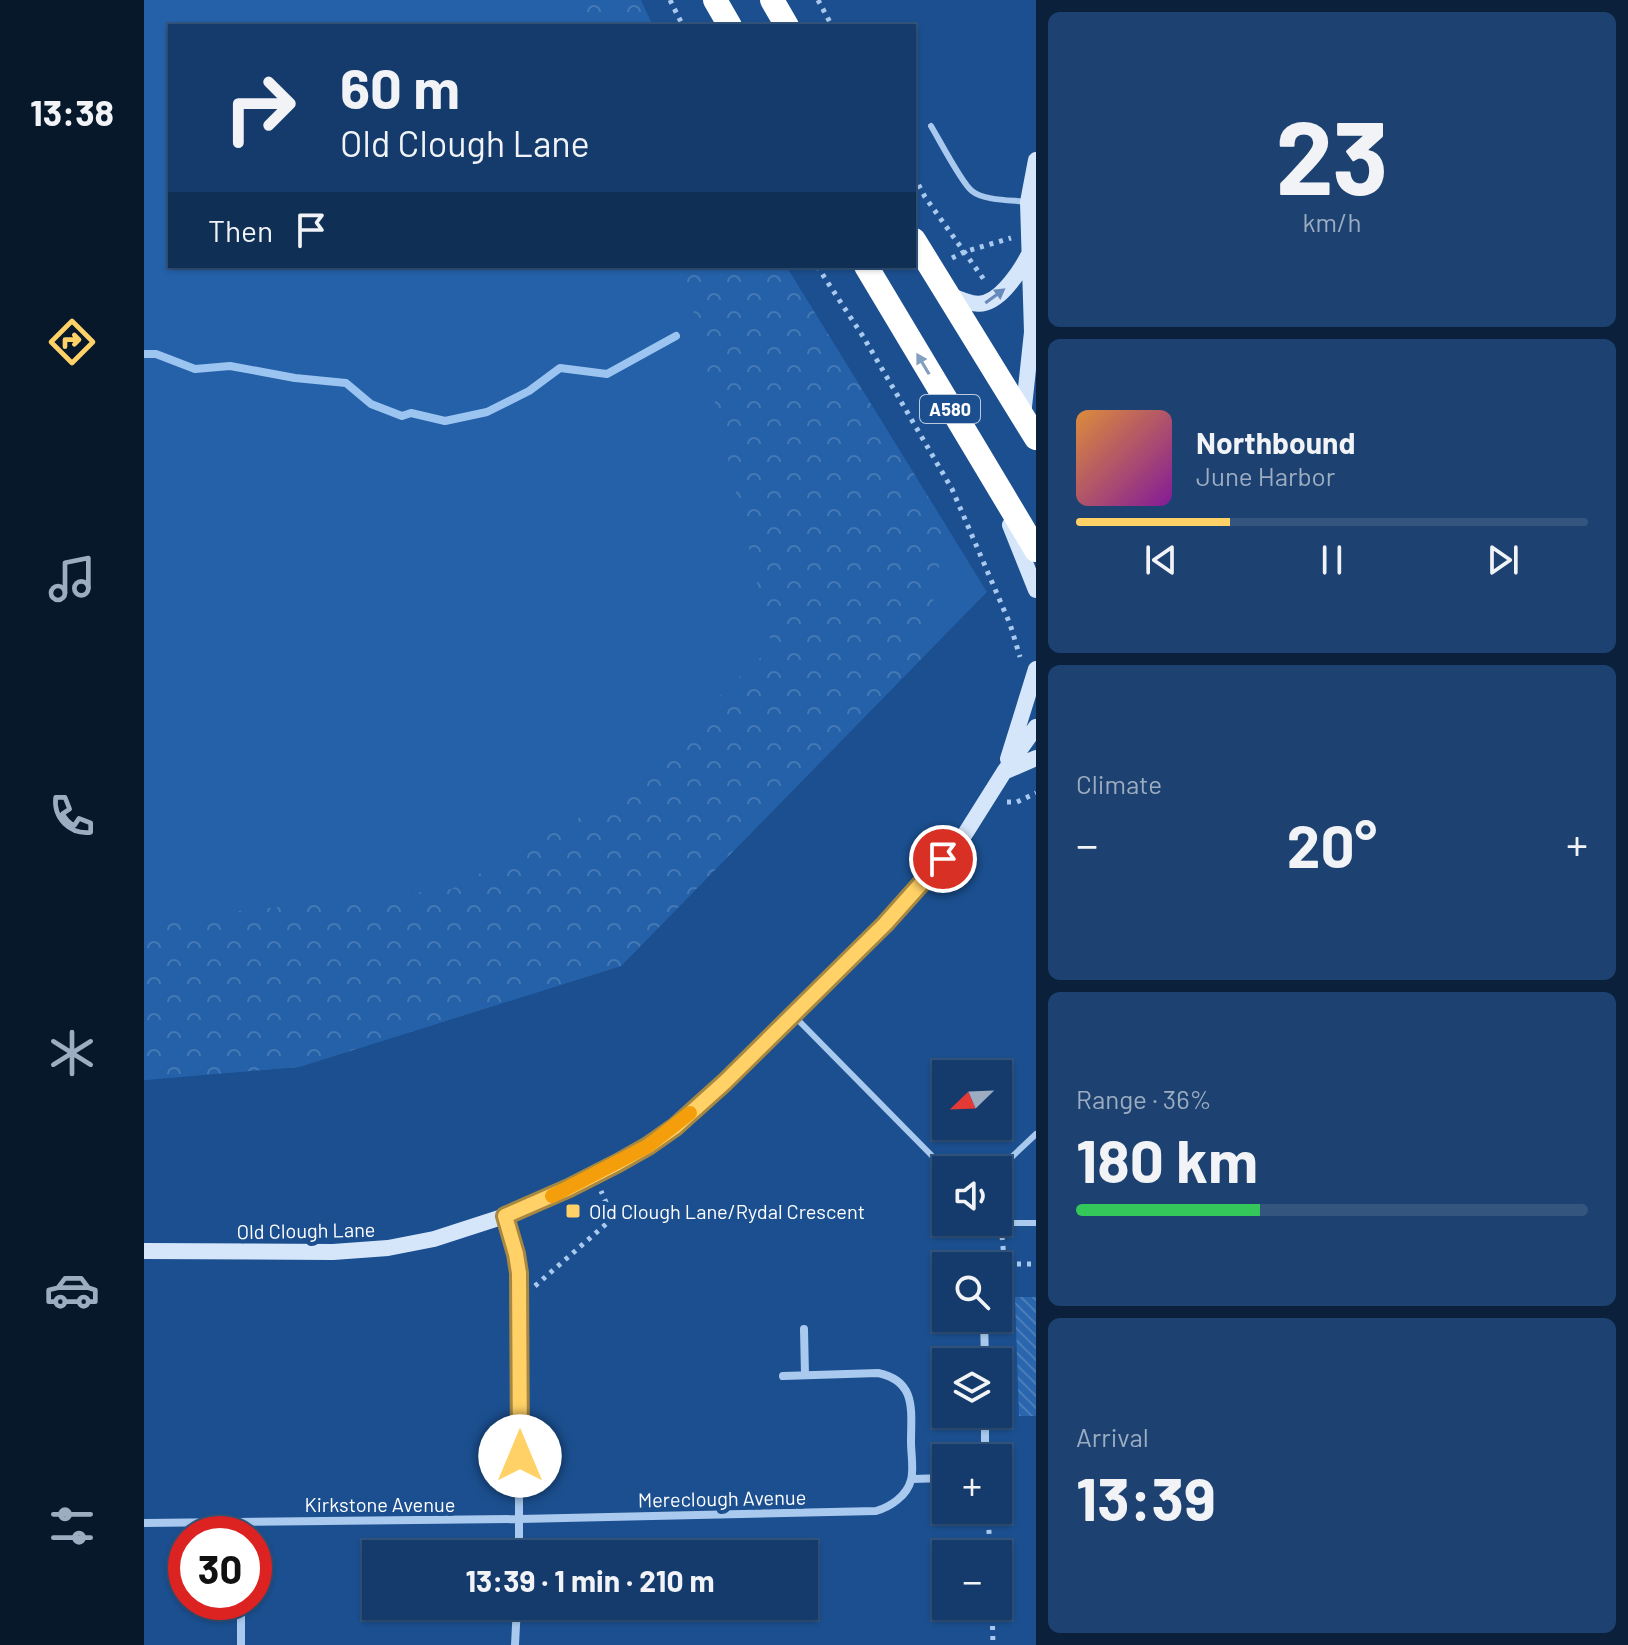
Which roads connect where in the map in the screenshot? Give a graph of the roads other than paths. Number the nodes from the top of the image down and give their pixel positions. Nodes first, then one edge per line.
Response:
1 (715, 0) edge
2 (772, 0) edge
3 (729, 24) edge
4 (786, 24) edge
5 (931, 126) dead end
6 (1036, 160) edge
7 (1028, 202) junction
8 (916, 243) edge
9 (1032, 255) edge
10 (867, 268) edge
11 (947, 294) junction
12 (1023, 417) junction
13 (1036, 438) edge
14 (1036, 447) edge
15 (987, 469) junction
16 (1036, 550) edge
17 (1036, 590) edge
18 (1032, 664) edge
19 (1036, 727) edge
20 (1036, 758) edge
21 (1004, 772) junction
22 (793, 1015) junction
23 (1036, 1134) edge
24 (932, 1156) edge
25 (1012, 1157) edge
26 (505, 1216) junction
27 (1012, 1222) edge
28 (1036, 1223) edge
29 (144, 1251) edge
30 (804, 1329) dead end
31 (805, 1375) junction
32 (783, 1376) dead end
33 (932, 1478) edge
34 (912, 1479) junction
35 (520, 1519) junction
36 (272, 1522) edge
37 (144, 1523) edge
38 (168, 1523) edge
39 (519, 1540) edge
40 (241, 1620) edge
41 (516, 1620) edge
42 (241, 1645) edge
43 (515, 1645) edge

1 - 3 highway
2 - 4 highway
5 - 7 lane
6 - 7 street
7 - 9 street
8 - 11 highway, A580
9 - 11 street
9 - 12 street
15 -> 10 highway, A580
11 - 12 highway, A580
12 - 13 highway, A580
12 - 14 street
15 - 16 highway, A580
15 - 17 street
18 - 21 street, Old Clough Lane
19 - 21 street, Old Clough Lane
20 - 21 street
21 - 22 street, Old Clough Lane
22 - 24 lane
22 - 26 street, Old Clough Lane
23 - 25 lane
26 - 29 street, Old Clough Lane
26 - 35 street
27 - 28 lane
30 - 31 street
31 - 32 street
31 - 34 street
33 - 34 street
34 - 35 street, Mereclough Avenue
35 - 36 street, Kirkstone Avenue
35 - 39 street
37 - 38 street, Kirkstone Avenue
40 - 42 street
41 - 43 street

